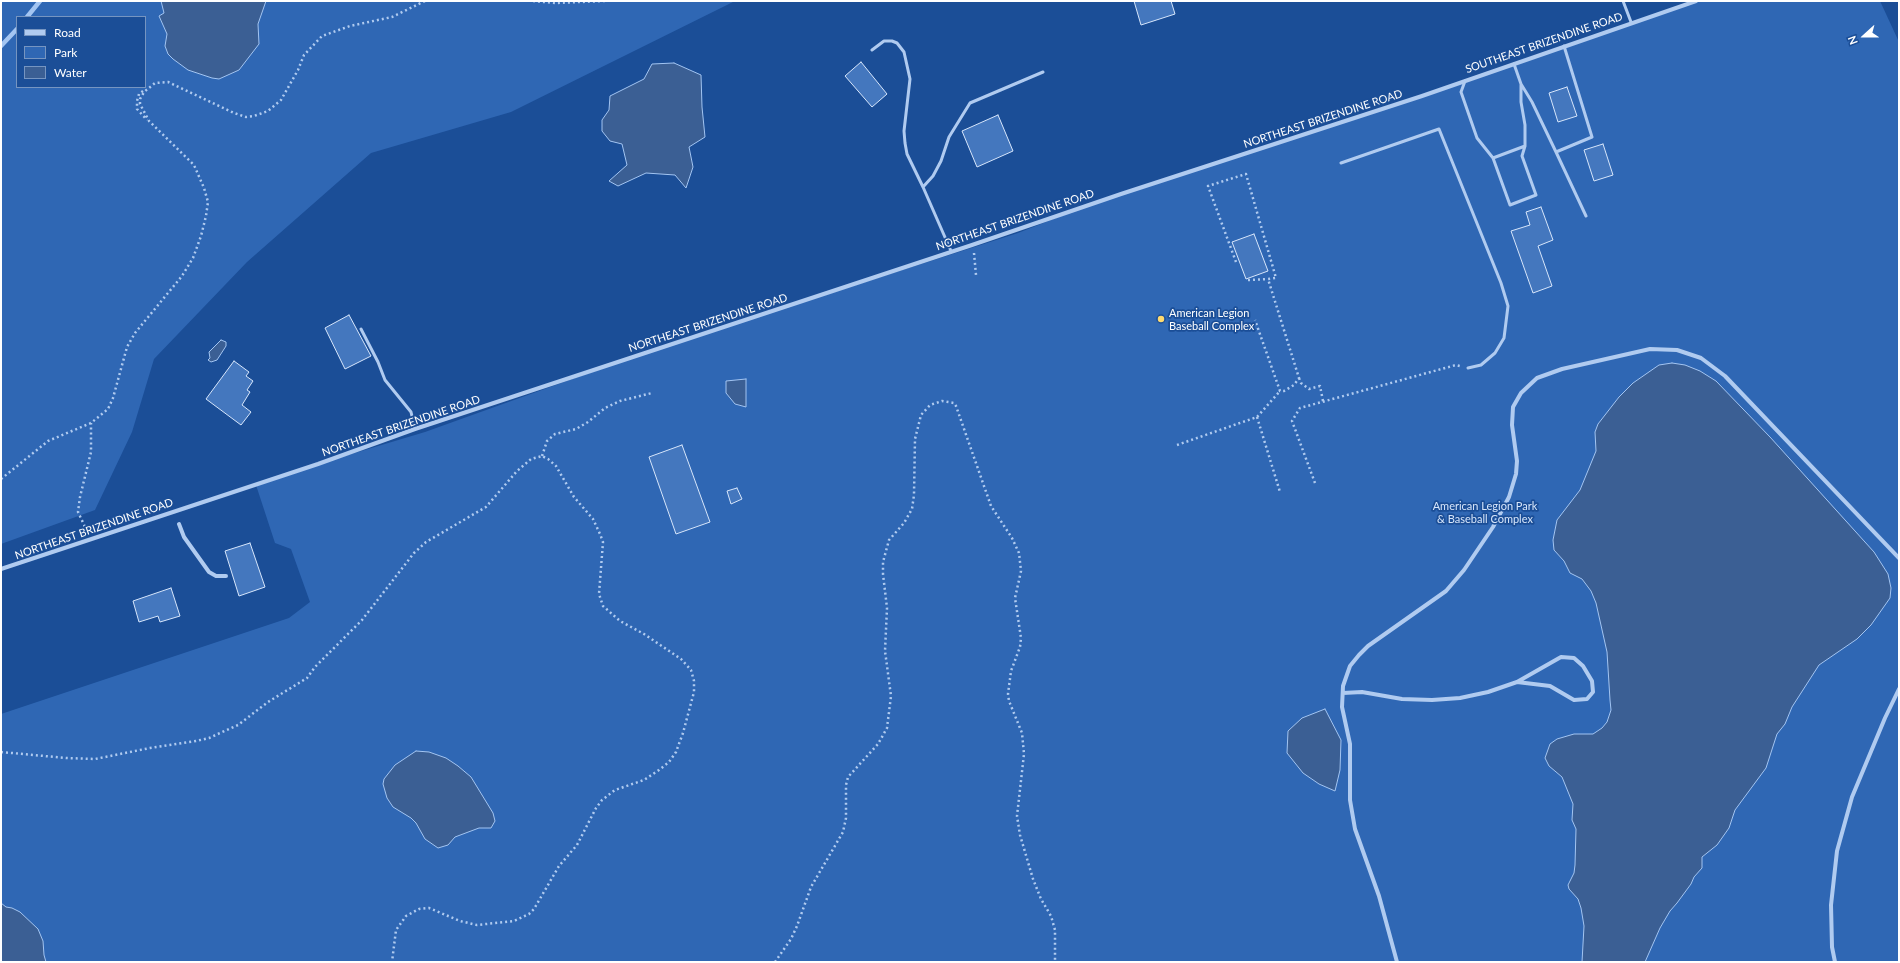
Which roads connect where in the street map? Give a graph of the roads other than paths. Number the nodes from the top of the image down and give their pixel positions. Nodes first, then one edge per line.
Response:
1 (1623, 1) edge
2 (1696, 1) edge
3 (1631, 22) junction
4 (1564, 46) junction
5 (872, 50) dead end
6 (1514, 64) junction
7 (1043, 72) dead end
8 (1465, 81) junction
9 (1521, 84) junction
10 (1422, 96) joint
11 (1525, 146) junction
12 (1556, 152) junction
13 (1493, 158) junction
14 (1341, 163) dead end
15 (923, 187) junction
16 (1586, 216) dead end
17 (951, 251) junction
18 (361, 329) dead end
19 (1468, 368) road end
20 (415, 429) junction
21 (179, 524) dead end
22 (1899, 558) edge
23 (1, 569) edge
24 (226, 576) dead end
25 (1517, 682) junction
26 (1899, 689) edge
27 (1343, 694) junction
28 (1396, 962) edge
29 (1835, 962) edge

1 - 3 lane
2 - 3 street, SOUTHEAST BRIZENDINE ROAD
3 - 4 street, SOUTHEAST BRIZENDINE ROAD
4 - 6 street, SOUTHEAST BRIZENDINE ROAD
4 - 12 lane
5 - 15 lane
6 - 8 street, SOUTHEAST BRIZENDINE ROAD
6 - 9 lane
7 - 15 lane
8 - 10 street, SOUTHEAST BRIZENDINE ROAD
8 - 13 lane
9 - 11 lane
9 - 12 lane
10 - 17 street, NORTHEAST BRIZENDINE ROAD
11 - 13 lane
11 - 13 lane
12 - 16 lane
14 - 19 lane
15 - 17 lane
17 - 20 street, NORTHEAST BRIZENDINE ROAD
18 - 20 lane
20 - 23 street, NORTHEAST BRIZENDINE ROAD
21 - 24 street
22 - 27 street
25 - 25 street
25 - 27 street
26 - 29 street
27 - 28 street

